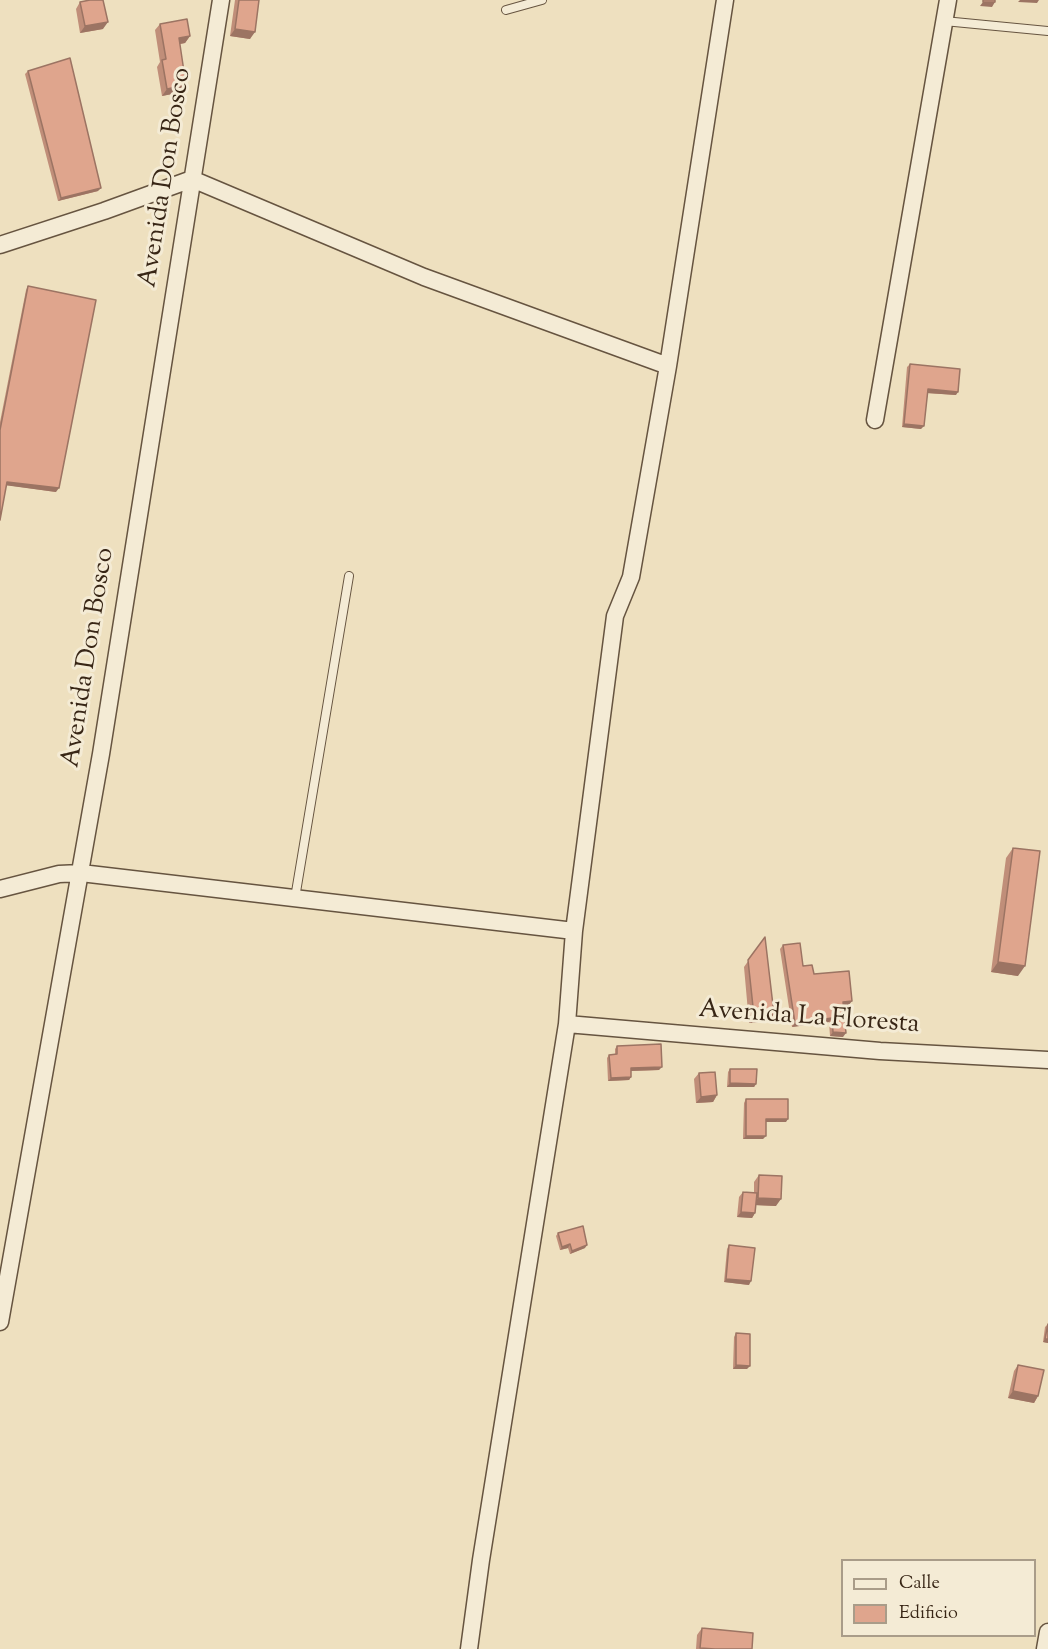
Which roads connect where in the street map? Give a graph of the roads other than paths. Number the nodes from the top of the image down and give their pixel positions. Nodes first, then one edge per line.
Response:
1 (221, 0) edge
2 (542, 0) edge
3 (725, 0) edge
4 (948, 0) edge
5 (506, 10) dead end
6 (944, 21) junction
7 (1048, 31) edge
8 (192, 178) junction
9 (0, 245) edge
10 (668, 366) junction
11 (875, 420) dead end
12 (349, 576) dead end
13 (81, 873) junction
14 (0, 889) edge
15 (295, 898) junction
16 (574, 931) junction
17 (567, 1024) junction
18 (1048, 1059) edge
19 (0, 1321) edge
20 (1048, 1632) edge
21 (469, 1649) edge
22 (1045, 1649) edge

1 - 8 street, Avenida Don Bosco
2 - 5 lane
3 - 10 street
4 - 6 street
6 - 7 lane
6 - 11 street
8 - 9 street
8 - 10 street
8 - 13 street, Avenida Don Bosco
10 - 16 street
12 - 15 lane
13 - 14 street
13 - 15 street
13 - 19 street, Avenida Don Bosco
15 - 16 street
16 - 17 street
17 - 18 street, Avenida La Floresta
17 - 21 street
20 - 22 street

